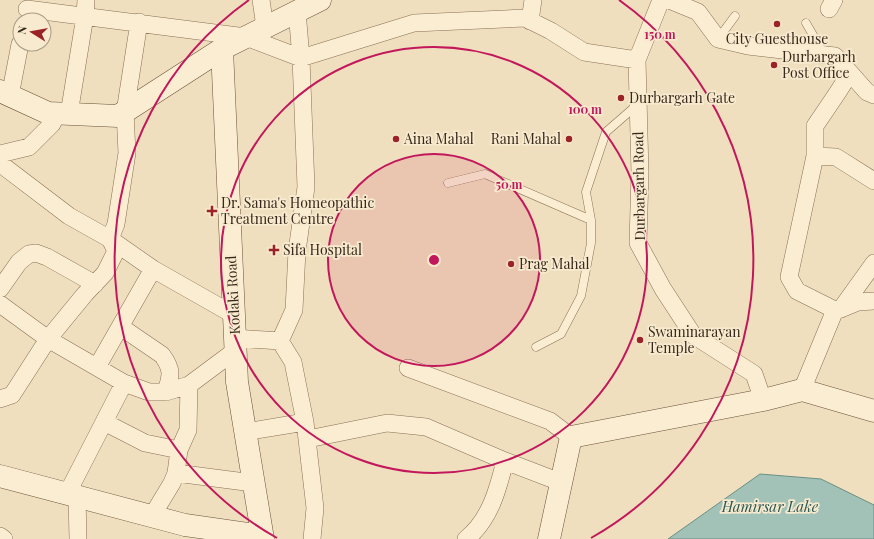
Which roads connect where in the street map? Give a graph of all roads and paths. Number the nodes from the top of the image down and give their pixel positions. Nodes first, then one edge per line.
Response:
1 (261, 0) edge
2 (320, 0) edge
3 (533, 0) edge
4 (661, 0) edge
5 (669, 0) edge
6 (85, 8) edge
7 (27, 10) edge
8 (297, 11) junction
9 (735, 16) dead end
10 (530, 21) junction
11 (139, 22) junction
12 (806, 23) dead end
13 (265, 27) junction
14 (246, 37) junction
15 (718, 39) junction
16 (222, 49) junction
17 (18, 52) edge
18 (825, 55) junction
19 (301, 58) junction
20 (637, 60) junction
21 (850, 73) junction
22 (5, 93) edge
23 (874, 95) edge
24 (638, 105) junction
25 (125, 112) junction
26 (63, 114) junction
27 (815, 156) junction
28 (1, 161) edge
29 (874, 181) edge
30 (448, 184) dead end
31 (591, 220) junction
32 (110, 239) junction
33 (874, 263) edge
34 (153, 269) junction
35 (95, 284) junction
36 (0, 289) edge
37 (874, 301) edge
38 (0, 304) edge
39 (838, 309) junction
40 (234, 315) junction
41 (121, 327) junction
42 (48, 339) junction
43 (280, 341) junction
44 (235, 344) junction
45 (536, 347) dead end
46 (97, 367) junction
47 (408, 368) dead end
48 (124, 383) junction
49 (189, 385) junction
50 (802, 390) junction
51 (166, 392) junction
52 (0, 399) edge
53 (763, 400) junction
54 (874, 411) edge
55 (104, 422) junction
56 (306, 431) junction
57 (245, 432) junction
58 (571, 437) junction
59 (180, 450) junction
60 (505, 461) junction
61 (176, 473) junction
62 (0, 476) edge
63 (560, 482) junction
64 (253, 483) junction
65 (72, 495) junction
66 (152, 516) junction
67 (0, 536) edge
68 (262, 538) edge
69 (4, 539) edge
70 (78, 539) edge
71 (312, 539) edge
72 (466, 539) edge
73 (549, 539) edge

1 - 13 street
2 - 8 street
3 - 10 street
4 - 20 street, Durbargarh Road
5 - 15 street
6 - 7 street
6 - 11 street
6 - 26 street
8 - 13 street
8 - 19 street
9 - 15 lane
10 - 19 street
10 - 20 street
11 - 14 street
11 - 25 street
12 - 18 lane
13 - 14 street
14 - 16 street
14 - 19 street
15 - 18 street
16 - 25 street
16 - 40 street, Kodaki Road
17 - 22 street
18 - 21 street
19 - 43 street
20 - 24 street, Durbargarh Road
21 - 23 street
21 - 27 street
22 - 26 street
24 - 31 lane
24 - 53 street, Durbargarh Road
25 - 26 street
25 - 32 street
26 - 28 street
27 - 29 street
27 - 39 street
28 - 32 street
30 - 31 lane
31 - 45 lane
32 - 34 street
32 - 35 street
33 - 39 street
34 - 40 street
34 - 41 street
35 - 36 street
35 - 42 street
37 - 39 street
38 - 42 street
39 - 50 street
40 - 44 street, Kodaki Road
41 - 46 street
41 - 51 street
42 - 46 street
42 - 52 street
43 - 44 street
43 - 56 street
44 - 49 street
44 - 57 street, Kodaki Road
46 - 48 street
47 - 58 street
48 - 51 street
48 - 55 street
49 - 51 street
49 - 59 street
50 - 53 street
50 - 54 street
53 - 58 street
55 - 59 street
55 - 65 street
56 - 57 street
56 - 60 street
56 - 71 street
57 - 64 street, Kodaki Road
58 - 63 street
59 - 61 street
60 - 63 street
60 - 72 street
61 - 64 street
61 - 66 street
62 - 65 street
63 - 73 street
64 - 68 street, Kodaki Road
65 - 66 street
65 - 70 street
66 - 68 street
67 - 69 street

